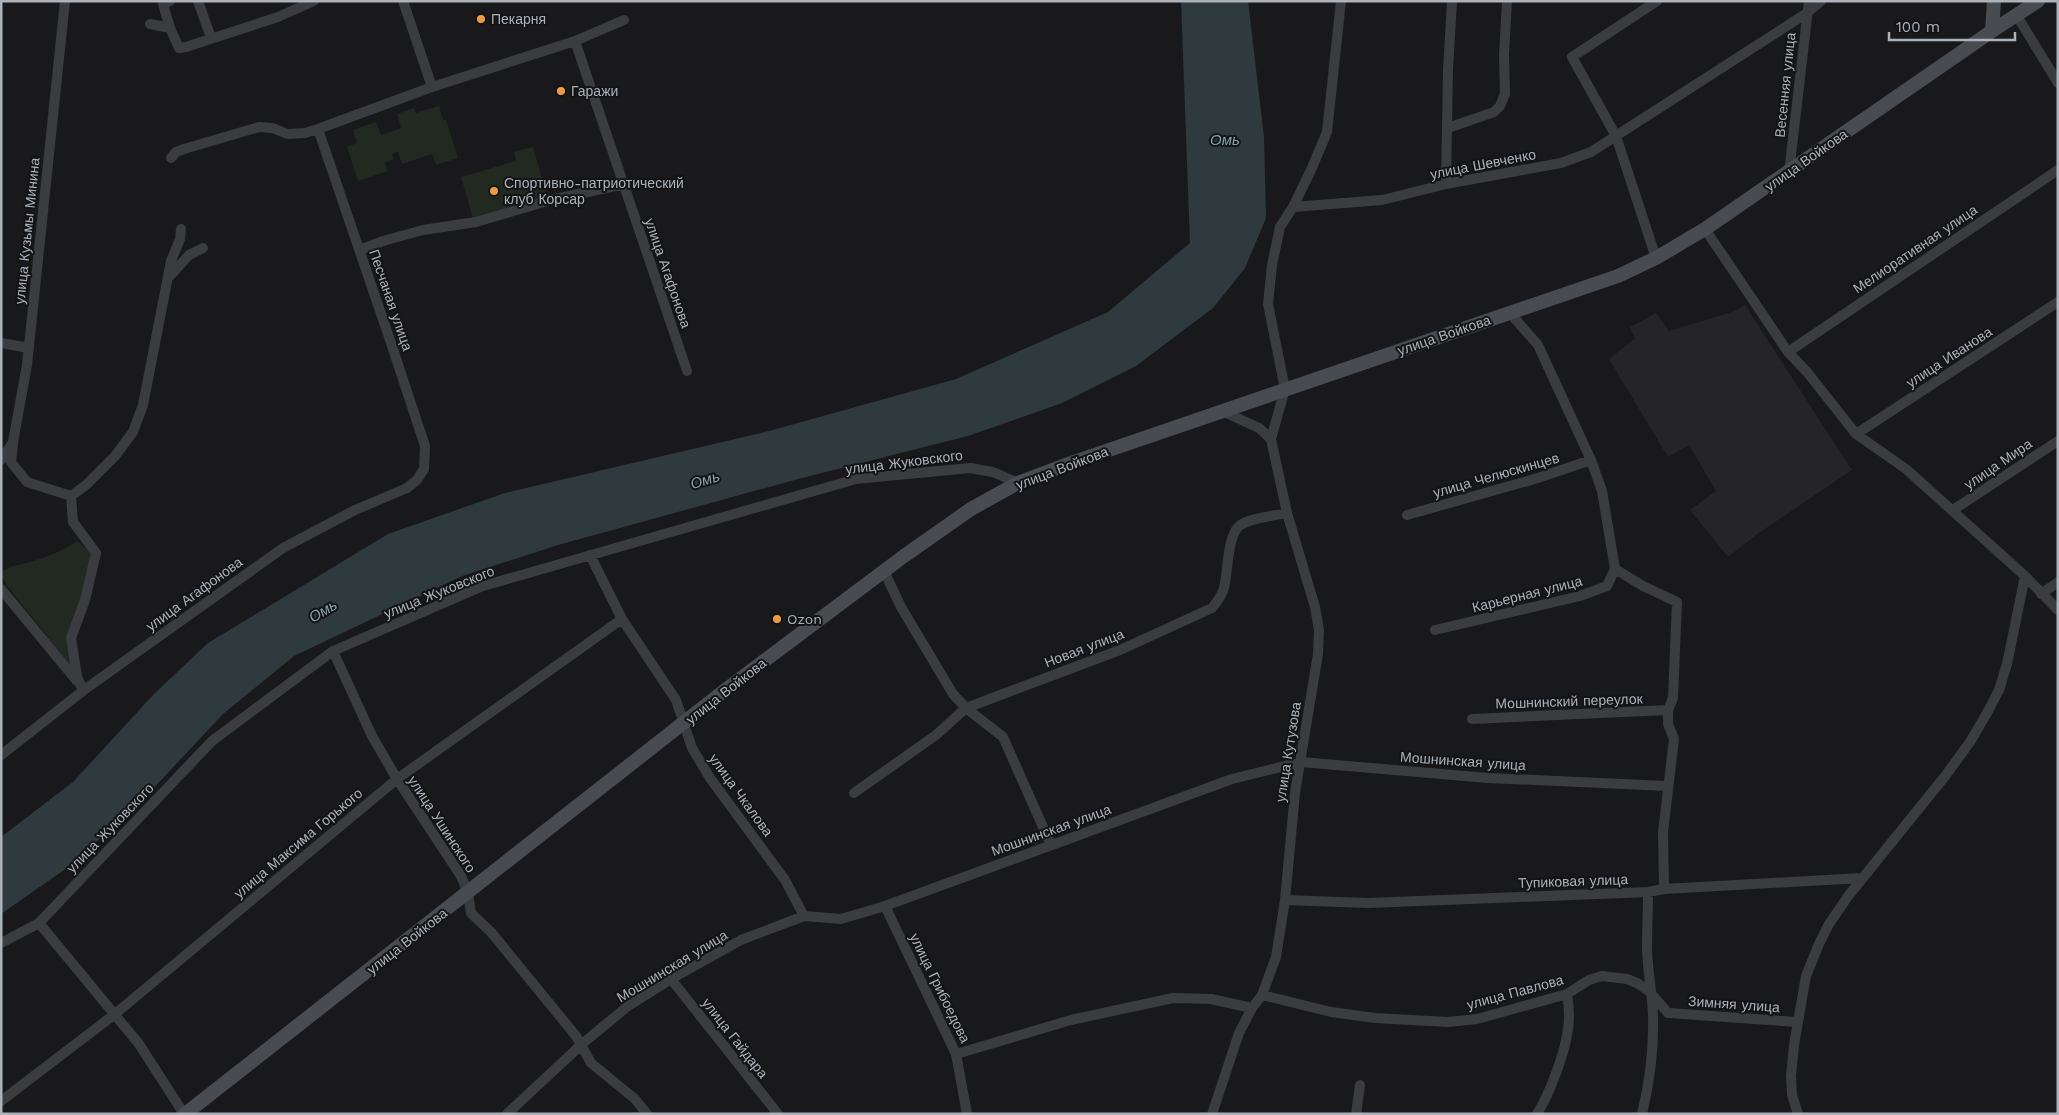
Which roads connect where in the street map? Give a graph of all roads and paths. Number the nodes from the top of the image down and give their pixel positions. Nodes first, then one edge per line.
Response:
1 (65, 1) edge
2 (170, 1) edge
3 (198, 1) edge
4 (314, 1) edge
5 (403, 1) edge
6 (1341, 1) edge
7 (1452, 1) edge
8 (1507, 1) edge
9 (1658, 1) edge
10 (1809, 1) edge
11 (1821, 1) edge
12 (1994, 1) edge
13 (2038, 1) edge
14 (1807, 13) junction
15 (2017, 16) junction
16 (624, 20) dead end
17 (150, 24) dead end
18 (170, 28) junction
19 (1992, 31) junction
20 (211, 38) junction
21 (575, 41) junction
22 (2058, 83) edge
23 (432, 87) junction
24 (1448, 128) junction
25 (318, 129) junction
26 (1616, 136) junction
27 (171, 158) dead end
28 (2058, 170) edge
29 (1789, 172) junction
30 (624, 184) junction
31 (1446, 184) junction
32 (1293, 207) junction
33 (180, 229) dead end
34 (1705, 229) junction
35 (203, 248) dead end
36 (360, 250) junction
37 (1656, 258) junction
38 (170, 276) junction
39 (2058, 302) edge
40 (1510, 313) junction
41 (1, 343) edge
42 (29, 348) junction
43 (1788, 352) junction
44 (687, 371) dead end
45 (1285, 389) junction
46 (1222, 411) junction
47 (1856, 434) junction
48 (1271, 439) junction
49 (2058, 441) edge
50 (13, 442) junction
51 (1, 460) edge
52 (1591, 460) junction
53 (1, 467) edge
54 (417, 480) joint
55 (27, 482) junction
56 (1018, 483) junction
57 (71, 496) junction
58 (1953, 510) junction
59 (1287, 513) junction
60 (1407, 515) dead end
61 (590, 555) junction
62 (1615, 569) junction
63 (884, 571) junction
64 (2025, 576) junction
65 (2058, 582) edge
66 (1, 589) edge
67 (2041, 594) junction
68 (2058, 610) edge
69 (622, 619) junction
70 (1435, 630) dead end
71 (333, 651) junction
72 (83, 688) junction
73 (966, 708) junction
74 (1668, 710) junction
75 (1472, 719) dead end
76 (685, 723) junction
77 (1, 755) edge
78 (1300, 762) junction
79 (397, 779) junction
80 (1667, 786) junction
81 (854, 792) dead end
82 (1051, 845) junction
83 (1862, 878) junction
84 (1664, 889) junction
85 (1648, 892) junction
86 (468, 893) junction
87 (1285, 900) junction
88 (885, 906) junction
89 (804, 916) junction
90 (39, 923) junction
91 (1, 943) edge
92 (671, 979) junction
93 (1649, 991) junction
94 (1567, 994) junction
95 (1262, 995) junction
96 (1252, 1008) junction
97 (1668, 1013) joint
98 (115, 1014) junction
99 (1797, 1022) junction
100 (582, 1044) junction
101 (956, 1054) junction
102 (1360, 1085) dead end
103 (1, 1101) edge
104 (185, 1114) edge
105 (507, 1114) edge
106 (647, 1114) edge
107 (778, 1114) edge
108 (967, 1114) edge
109 (1212, 1114) edge
110 (1356, 1114) edge
111 (1537, 1114) edge
112 (1642, 1114) edge
113 (1798, 1114) edge

1 - 42 street, улица Кузьмы Минина
2 - 18 street
3 - 20 street
4 - 20 street
5 - 23 street
6 - 32 street
7 - 24 street
8 - 24 street
9 - 26 street
10 - 14 street, Весенняя улица
11 - 14 street, улица Шевченко
12 - 19 main road
13 - 15 main road, улица Войкова
14 - 26 street, улица Шевченко
14 - 29 street, Весенняя улица
15 - 19 main road, улица Войкова
15 - 22 street
16 - 21 street
17 - 18 street
18 - 20 street
19 - 29 main road, улица Войкова
21 - 23 street
21 - 30 street, улица Агафонова
23 - 25 street
24 - 31 street
25 - 27 street
25 - 36 street, Песчаная улица
26 - 31 street, улица Шевченко
26 - 37 street
28 - 43 street, Мелиоративная улица
29 - 34 main road, улица Войкова
30 - 36 street
30 - 44 street, улица Агафонова
31 - 32 street, улица Шевченко
32 - 45 street
33 - 38 street
34 - 37 main road, улица Войкова
34 - 43 street
35 - 38 street
36 - 54 street, Песчаная улица
37 - 40 main road, улица Войкова
38 - 57 street
39 - 47 street, улица Иванова
40 - 45 main road, улица Войкова
40 - 52 street
41 - 42 street
42 - 50 street, улица Кузьмы Минина
43 - 47 street
45 - 46 main road, улица Войкова
45 - 48 street, улица Кутузова
46 - 48 street
46 - 56 main road, улица Войкова
47 - 58 street
48 - 59 street, улица Кутузова
49 - 58 street, улица Мира
50 - 51 street, улица Кузьмы Минина
50 - 55 street
52 - 60 street, улица Челюскинцев
52 - 62 street
53 - 55 street
54 - 72 street, улица Агафонова
55 - 57 street
56 - 61 street, улица Жуковского
56 - 63 main road, улица Войкова
57 - 72 street
58 - 64 street
59 - 73 street, Новая улица
59 - 78 street, улица Кутузова
61 - 69 street, улица Чкалова
61 - 71 street, улица Жуковского
62 - 70 street, Карьерная улица
62 - 74 street
63 - 73 street
63 - 76 main road, улица Войкова
64 - 67 street
64 - 83 street
65 - 67 street
66 - 72 street
67 - 68 street
69 - 76 street, улица Чкалова
69 - 79 street, улица Максима Горького
71 - 79 street, улица Ушинского
71 - 90 street, улица Жуковского
72 - 77 street, улица Агафонова
73 - 81 street, Новая улица
73 - 82 street
74 - 75 street, Мошнинский переулок
74 - 80 street
76 - 86 main road, улица Войкова
76 - 89 street, улица Чкалова
78 - 80 street, Мошнинская улица
78 - 82 street, Мошнинская улица
78 - 87 street, улица Кутузова
79 - 86 street, улица Ушинского
79 - 98 street, улица Максима Горького
80 - 84 street
82 - 88 street, Мошнинская улица
83 - 84 street, Тупиковая улица
83 - 99 street
84 - 85 street, Тупиковая улица
85 - 87 street, Тупиковая улица
85 - 93 street
86 - 100 street, улица Ушинского
86 - 104 main road, улица Войкова
87 - 95 street, улица Кутузова
88 - 89 street, Мошнинская улица
88 - 101 street, улица Грибоедова
89 - 92 street, Мошнинская улица
90 - 91 street, улица Жуковского
90 - 98 street
92 - 100 street, Мошнинская улица
92 - 107 street, улица Гайдара
93 - 94 street, улица Павлова
93 - 97 street, улица Павлова
93 - 112 street
94 - 95 street, улица Павлова
94 - 111 street
95 - 96 street, улица Кутузова
96 - 101 street
96 - 109 street, улица Кутузова
97 - 99 street, Зимняя улица
98 - 103 street, улица Максима Горького
98 - 104 street
99 - 113 street
100 - 105 street, Мошнинская улица
100 - 106 street, улица Ушинского
101 - 108 street, улица Грибоедова
102 - 110 street

